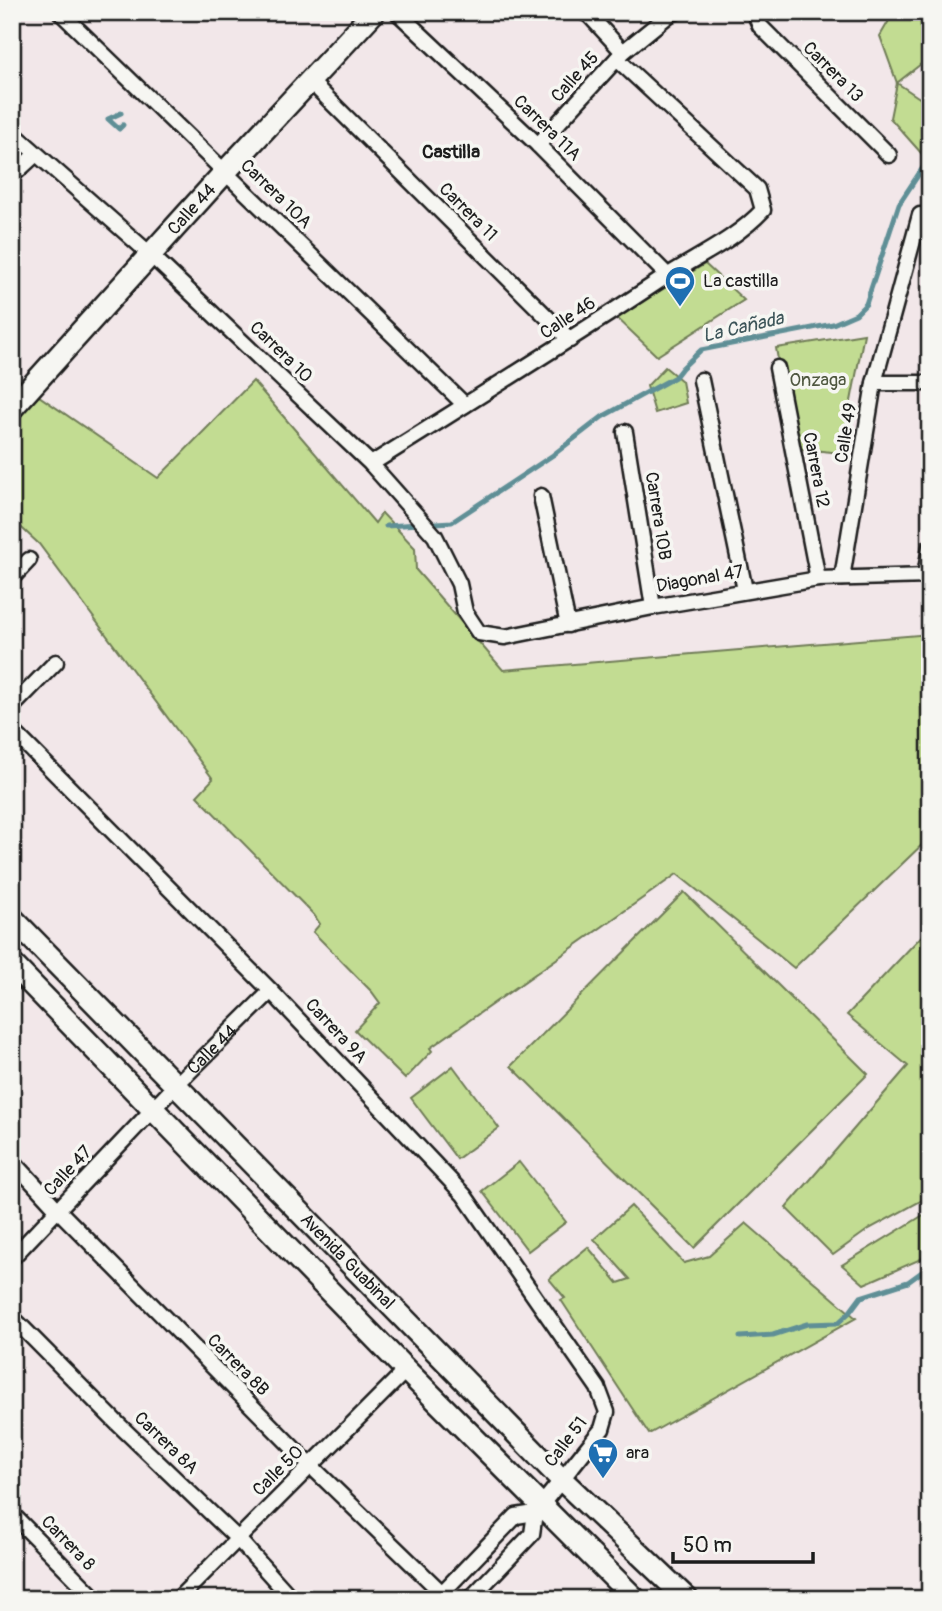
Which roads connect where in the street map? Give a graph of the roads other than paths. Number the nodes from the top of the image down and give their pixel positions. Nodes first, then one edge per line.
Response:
1 (60, 12) edge
2 (374, 12) edge
3 (397, 12) edge
4 (583, 12) edge
5 (676, 12) edge
6 (754, 12) edge
7 (620, 55) junction
8 (310, 81) junction
9 (12, 132) edge
10 (538, 145) junction
11 (36, 153) junction
12 (889, 155) dead end
13 (225, 172) junction
14 (12, 176) edge
15 (920, 215) dead end
16 (151, 255) junction
17 (667, 275) junction
18 (570, 340) junction
19 (777, 368) dead end
20 (701, 380) dead end
21 (874, 383) junction
22 (930, 383) edge
23 (14, 402) edge
24 (465, 405) junction
25 (625, 432) dead end
26 (371, 464) junction
27 (541, 496) dead end
28 (930, 547) edge
29 (29, 560) dead end
30 (927, 576) edge
31 (12, 578) edge
32 (842, 578) junction
33 (818, 579) junction
34 (745, 590) junction
35 (653, 607) junction
36 (568, 625) junction
37 (480, 633) joint
38 (56, 662) dead end
39 (12, 707) edge
40 (12, 730) edge
41 (12, 918) edge
42 (12, 964) edge
43 (271, 991) junction
44 (176, 1085) junction
45 (153, 1109) junction
46 (12, 1160) edge
47 (58, 1210) junction
48 (12, 1258) edge
49 (12, 1317) edge
50 (406, 1370) junction
51 (598, 1388) joint
52 (311, 1466) junction
53 (562, 1480) junction
54 (538, 1509) junction
55 (12, 1514) edge
56 (238, 1539) junction
57 (439, 1596) edge
58 (96, 1599) edge
59 (177, 1599) edge
60 (292, 1599) edge
61 (470, 1599) edge
62 (635, 1599) edge
63 (687, 1599) edge

1 - 13 street, Carrera 10A
2 - 8 main road, Calle 44
3 - 10 street, Carrera 11A
4 - 7 street
5 - 7 street, Calle 45
6 - 12 street, Carrera 13
7 - 10 street, Calle 45
7 - 17 street, Calle 46
8 - 13 main road, Calle 44
8 - 18 street, Carrera 11
9 - 11 street, Carrera 10
10 - 17 street, Carrera 11A
11 - 14 street
11 - 16 street, Carrera 10
13 - 16 main road, Calle 44
13 - 24 street, Carrera 10A
15 - 21 street, Calle 49
16 - 23 main road, Calle 44
16 - 26 street, Carrera 10
17 - 18 street, Calle 46
18 - 24 street, Calle 46
19 - 33 street, Carrera 12
20 - 34 street
21 - 22 street
21 - 32 street, Calle 49
24 - 26 street, Calle 46
25 - 35 street, Carrera 10B
26 - 37 street, Carrera 10
27 - 36 street
28 - 30 street
29 - 31 street
30 - 32 street, Diagonal 47
32 - 33 street, Diagonal 47
33 - 34 street, Diagonal 47
34 - 35 street, Diagonal 47
35 - 36 street, Diagonal 47
36 - 37 street, Diagonal 47
38 - 39 street
40 - 43 street, Carrera 9A
41 - 44 main road, Avenida Guabinal
42 - 45 main road, Avenida Guabinal
43 - 44 street, Calle 44
43 - 51 street, Carrera 9A
44 - 45 street, Calle 44
44 - 53 main road, Avenida Guabinal
45 - 47 street, Calle 47
45 - 50 main road, Avenida Guabinal
46 - 47 street, Carrera 8B
47 - 48 street, Calle 47
47 - 52 street, Carrera 8B
49 - 56 street, Carrera 8A
50 - 52 street, Calle 50
50 - 54 main road, Avenida Guabinal
51 - 53 street, Calle 51
52 - 56 street, Calle 50
52 - 57 street, Carrera 8B
53 - 54 street, Calle 51
53 - 63 main road, Avenida Guabinal
54 - 57 street, Calle 51
54 - 61 street, Calle 51
54 - 62 main road, Avenida Guabinal
55 - 58 street, Carrera 8
56 - 59 street, Calle 50
56 - 60 street, Carrera 8A

